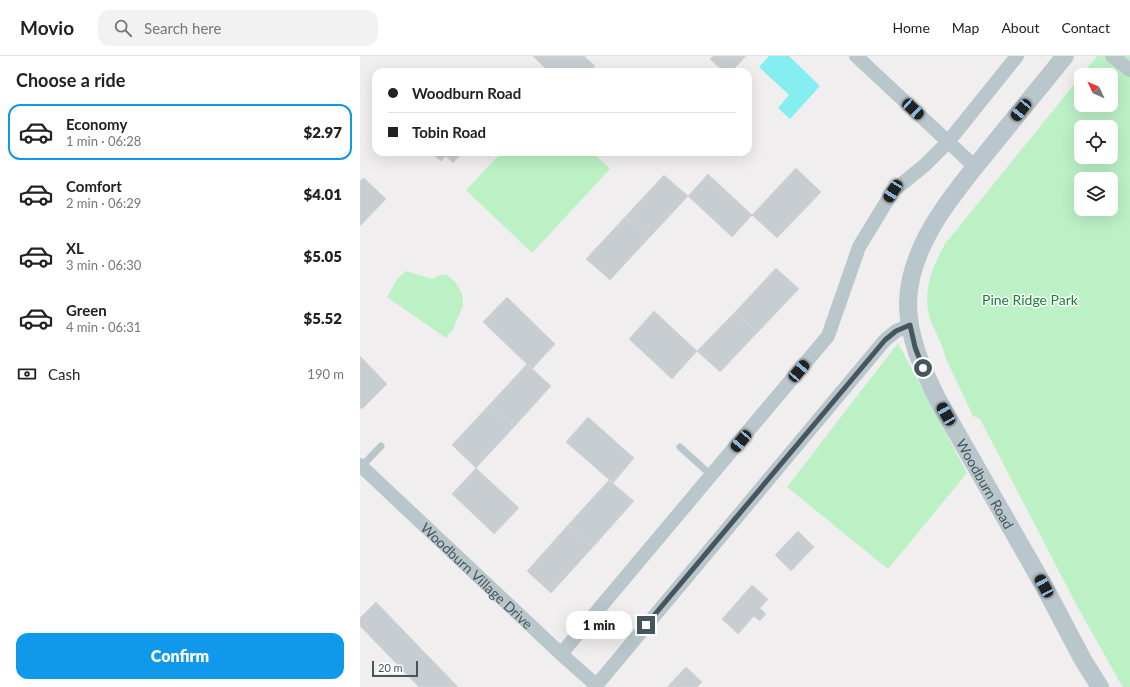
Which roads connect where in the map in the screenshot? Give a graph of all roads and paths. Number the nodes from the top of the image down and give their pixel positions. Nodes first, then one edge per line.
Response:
1 (856, 56) edge
2 (1017, 56) edge
3 (1065, 56) edge
4 (1112, 56) edge
5 (1130, 70) edge
6 (948, 142) junction
7 (974, 166) junction
8 (910, 325) junction
9 (381, 446) dead end
10 (680, 447) dead end
11 (361, 466) edge
12 (712, 476) junction
13 (561, 654) junction
14 (595, 686) edge
15 (1100, 687) edge

1 - 6 street
2 - 6 street
3 - 7 street, Woodburn Road
4 - 5 street
6 - 7 street
6 - 12 street
7 - 8 street, Woodburn Road
8 - 14 street
8 - 15 street, Woodburn Road
9 - 11 lane
10 - 12 lane
11 - 13 street, Woodburn Village Drive
12 - 13 street
13 - 14 street, Woodburn Village Drive

